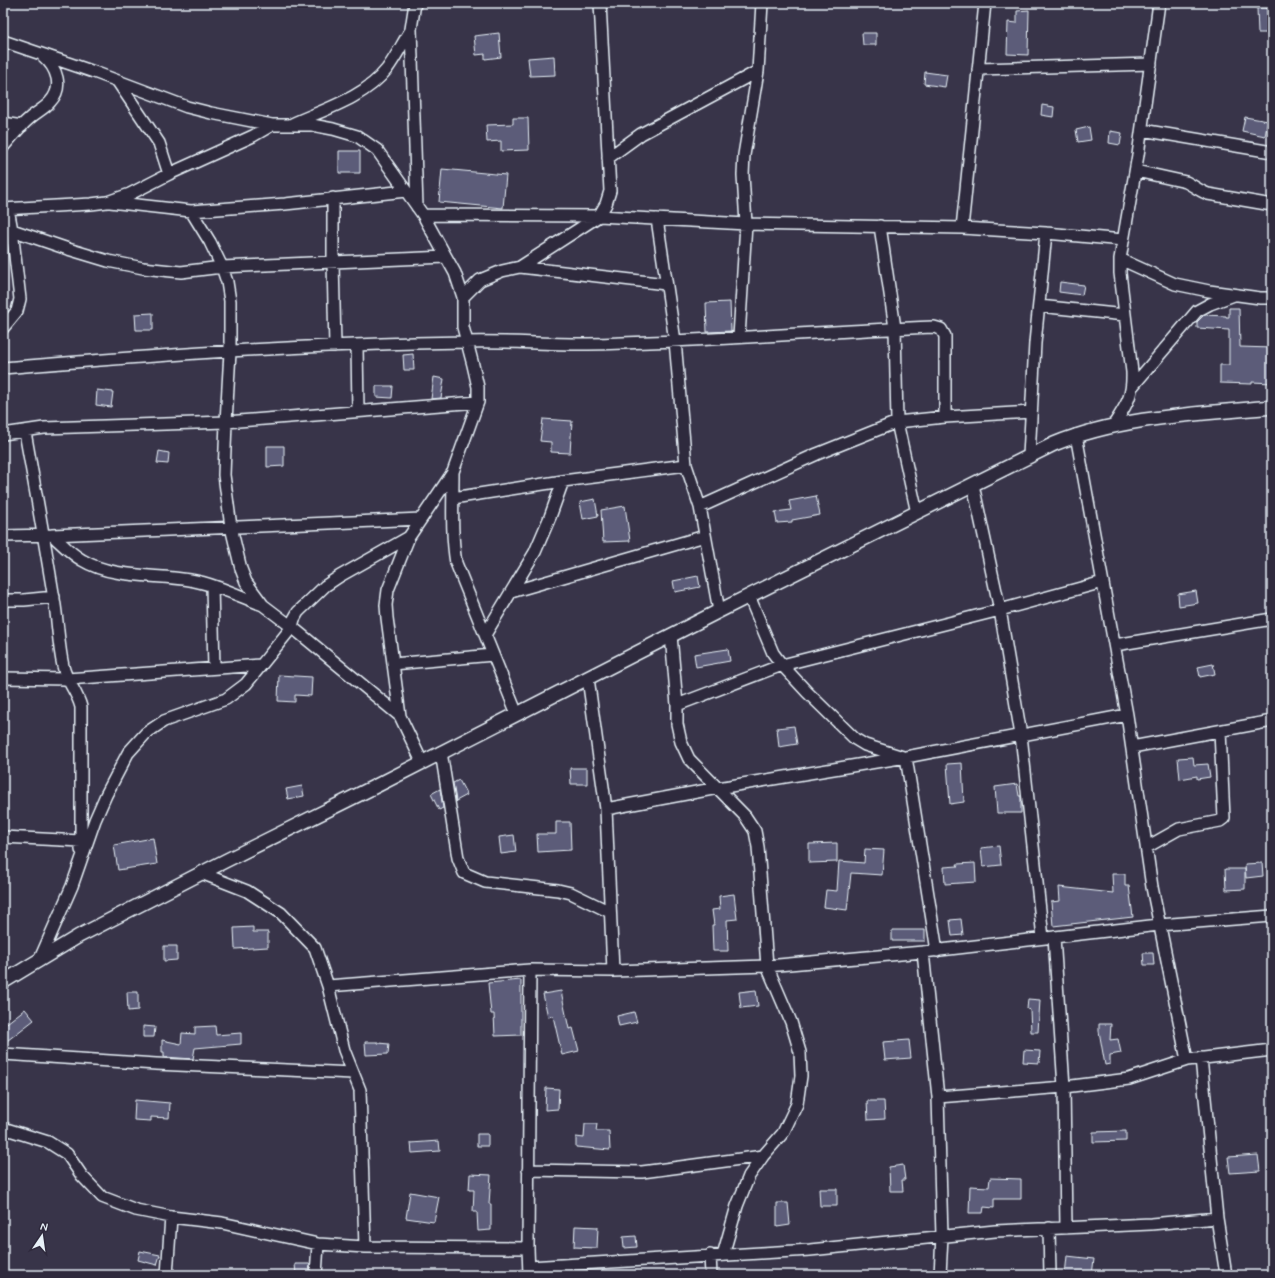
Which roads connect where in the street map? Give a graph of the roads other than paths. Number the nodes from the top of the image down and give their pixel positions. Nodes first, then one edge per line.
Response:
1 (415, 3) edge
2 (600, 3) edge
3 (762, 3) edge
4 (985, 3) edge
5 (1159, 3) edge
6 (411, 29) junction
7 (3, 41) edge
8 (41, 55) junction
9 (1151, 64) junction
10 (978, 69) junction
11 (758, 71) junction
12 (118, 82) junction
13 (3, 124) edge
14 (272, 125) junction
15 (289, 125) junction
16 (22, 126) junction
17 (1142, 130) junction
18 (3, 147) edge
19 (1272, 152) edge
20 (608, 158) junction
21 (1136, 171) junction
22 (169, 174) junction
23 (406, 191) junction
24 (333, 198) junction
25 (108, 202) junction
26 (1272, 205) edge
27 (5, 209) edge
28 (190, 211) junction
29 (420, 211) junction
30 (599, 216) junction
31 (657, 219) junction
32 (746, 224) junction
33 (880, 226) junction
34 (962, 228) junction
35 (12, 230) junction
36 (1046, 233) junction
37 (1123, 240) junction
38 (446, 257) junction
39 (1120, 259) junction
40 (333, 262) junction
41 (222, 267) junction
42 (520, 267) junction
43 (666, 284) junction
44 (1236, 294) junction
45 (463, 297) junction
46 (1260, 298) junction
47 (1272, 298) edge
48 (1272, 304) edge
49 (1038, 306) junction
50 (1125, 315) junction
51 (3, 328) edge
52 (896, 328) junction
53 (739, 337) junction
54 (675, 340) junction
55 (467, 342) junction
56 (357, 345) junction
57 (335, 346) junction
58 (230, 352) junction
59 (3, 368) edge
60 (1132, 387) junction
61 (478, 402) junction
62 (1272, 407) edge
63 (358, 411) junction
64 (1031, 412) junction
65 (945, 417) junction
66 (226, 422) junction
67 (897, 422) junction
68 (1113, 426) junction
69 (25, 432) junction
70 (3, 434) edge
71 (1076, 435) junction
72 (1029, 456) junction
73 (686, 465) junction
74 (453, 472) junction
75 (563, 481) junction
76 (973, 485) junction
77 (453, 498) junction
78 (700, 508) junction
79 (917, 513) junction
80 (421, 519) junction
81 (231, 527) junction
82 (48, 535) junction
83 (3, 536) edge
84 (705, 536) junction
85 (409, 537) junction
86 (1103, 582) junction
87 (212, 586) junction
88 (511, 592) junction
89 (749, 596) junction
90 (54, 597) junction
91 (3, 600) edge
92 (263, 605) junction
93 (1000, 610) junction
94 (719, 611) junction
95 (1272, 619) edge
96 (292, 627) junction
97 (485, 635) junction
98 (670, 636) junction
99 (1114, 645) junction
100 (493, 655) junction
101 (393, 664) junction
102 (261, 665) junction
103 (782, 665) junction
104 (214, 668) junction
105 (3, 678) edge
106 (588, 678) junction
107 (67, 679) junction
108 (677, 705) junction
109 (517, 714) junction
110 (1127, 715) junction
111 (400, 716) junction
112 (1272, 721) edge
113 (1220, 731) junction
114 (1021, 735) junction
115 (1132, 747) junction
116 (441, 752) junction
117 (906, 757) junction
118 (422, 762) junction
119 (718, 788) junction
120 (606, 809) junction
121 (3, 837) edge
122 (81, 841) junction
123 (1147, 847) junction
124 (81, 859) junction
125 (201, 873) junction
126 (610, 912) junction
127 (1272, 916) edge
128 (1159, 925) junction
129 (1048, 938) junction
130 (937, 951) junction
131 (923, 952) junction
132 (38, 961) junction
133 (767, 966) junction
134 (530, 970) junction
135 (613, 971) junction
136 (3, 982) edge
137 (328, 986) junction
138 (1272, 1050) edge
139 (3, 1054) edge
140 (1201, 1058) junction
141 (1187, 1060) junction
142 (353, 1073) junction
143 (1064, 1087) junction
144 (938, 1097) junction
145 (3, 1128) edge
146 (763, 1156) junction
147 (528, 1170) junction
148 (171, 1217) junction
149 (1217, 1218) junction
150 (1049, 1228) junction
151 (1066, 1228) junction
152 (942, 1236) junction
153 (318, 1244) junction
154 (365, 1247) junction
155 (528, 1248) junction
156 (723, 1255) junction
157 (710, 1256) junction
158 (529, 1271) edge
159 (167, 1275) edge
160 (316, 1275) edge
161 (711, 1275) edge
162 (940, 1275) edge
163 (1050, 1275) edge
164 (1226, 1275) edge

1 - 6 street
2 - 20 street
3 - 11 street
4 - 10 street
5 - 9 street
6 - 15 street
6 - 29 street
7 - 8 street
8 - 12 street
8 - 16 street
9 - 10 street
9 - 17 street
10 - 34 street
11 - 20 street
11 - 32 street
12 - 14 street
12 - 22 street
13 - 16 street
14 - 15 street
14 - 22 street
15 - 23 street
16 - 18 street
17 - 19 street
17 - 21 street
20 - 30 street
21 - 26 street
21 - 37 street
22 - 25 street
23 - 24 street
23 - 29 street
24 - 28 street
24 - 40 street
25 - 27 street
25 - 28 street
27 - 35 street
28 - 41 street
29 - 30 street
29 - 38 street
30 - 31 street
30 - 42 street
31 - 32 street
31 - 43 street
32 - 33 street
32 - 53 street
33 - 34 street
33 - 52 street
34 - 36 street
35 - 41 street
35 - 51 street
36 - 37 street
36 - 49 street
37 - 39 street
38 - 40 street
38 - 45 street
39 - 44 street
39 - 50 street
40 - 41 street
40 - 57 street
41 - 58 street
42 - 43 street
42 - 45 street
43 - 54 street
44 - 46 street
44 - 60 street
45 - 55 street
46 - 47 street
46 - 48 street
49 - 50 street
49 - 64 street
50 - 60 street
52 - 53 street
52 - 65 street
52 - 67 street
53 - 54 street
54 - 55 street
54 - 73 street
55 - 56 street
55 - 61 street
56 - 57 street
56 - 63 street
57 - 58 street
58 - 59 street
58 - 66 street
60 - 68 street
61 - 63 street
61 - 74 street
62 - 68 street
63 - 66 street
64 - 65 street
64 - 72 street
65 - 67 street
66 - 69 street
66 - 81 street
67 - 78 street
67 - 79 street
68 - 71 street
69 - 70 street
69 - 82 street
71 - 72 street
71 - 86 street
72 - 76 street
73 - 75 street
73 - 78 street
74 - 77 street
74 - 80 street
75 - 77 street
75 - 88 street
76 - 79 street
76 - 93 street
77 - 97 street
78 - 84 street
79 - 89 street
80 - 81 street
80 - 85 street
81 - 82 street
81 - 92 street
82 - 83 street
82 - 87 street
82 - 90 street
84 - 88 street
84 - 94 street
85 - 96 street
85 - 101 street
86 - 93 street
86 - 99 street
87 - 92 street
87 - 104 street
88 - 97 street
89 - 94 street
89 - 103 street
90 - 91 street
90 - 107 street
92 - 96 street
93 - 103 street
93 - 114 street
94 - 98 street
95 - 99 street
96 - 102 street
96 - 111 street
97 - 100 street
98 - 106 street
98 - 108 street
99 - 110 street
100 - 101 street
100 - 109 street
101 - 111 street
102 - 104 street
102 - 124 street
103 - 108 street
103 - 117 street
104 - 107 street
105 - 107 street
106 - 109 street
106 - 120 street
107 - 122 street
108 - 119 street
109 - 116 street
110 - 114 street
110 - 115 street
111 - 118 street
112 - 113 street
113 - 115 street
113 - 123 street
114 - 117 street
114 - 129 street
115 - 123 street
116 - 118 street
116 - 126 street
117 - 119 street
117 - 130 street
118 - 125 street
119 - 120 street
119 - 133 street
120 - 126 street
121 - 122 street
122 - 124 street
123 - 128 street
124 - 132 street
125 - 132 street
125 - 137 street
126 - 135 street
127 - 128 street
128 - 129 street
128 - 141 street
129 - 130 street
129 - 143 street
130 - 131 street
131 - 133 street
131 - 144 street
132 - 136 street
133 - 135 street
133 - 146 street
134 - 135 street
134 - 137 street
134 - 147 street
137 - 142 street
138 - 140 street
139 - 142 street
140 - 141 street
140 - 149 street
141 - 143 street
142 - 154 street
143 - 144 street
143 - 151 street
144 - 152 street
145 - 148 street
146 - 147 street
146 - 156 street
147 - 155 street
148 - 153 street
148 - 159 street
149 - 151 street
149 - 164 street
150 - 151 street
150 - 152 street
150 - 163 street
152 - 156 street
152 - 162 street
153 - 154 street
153 - 160 street
154 - 155 street
155 - 158 street
156 - 157 street
157 - 158 street
157 - 161 street

